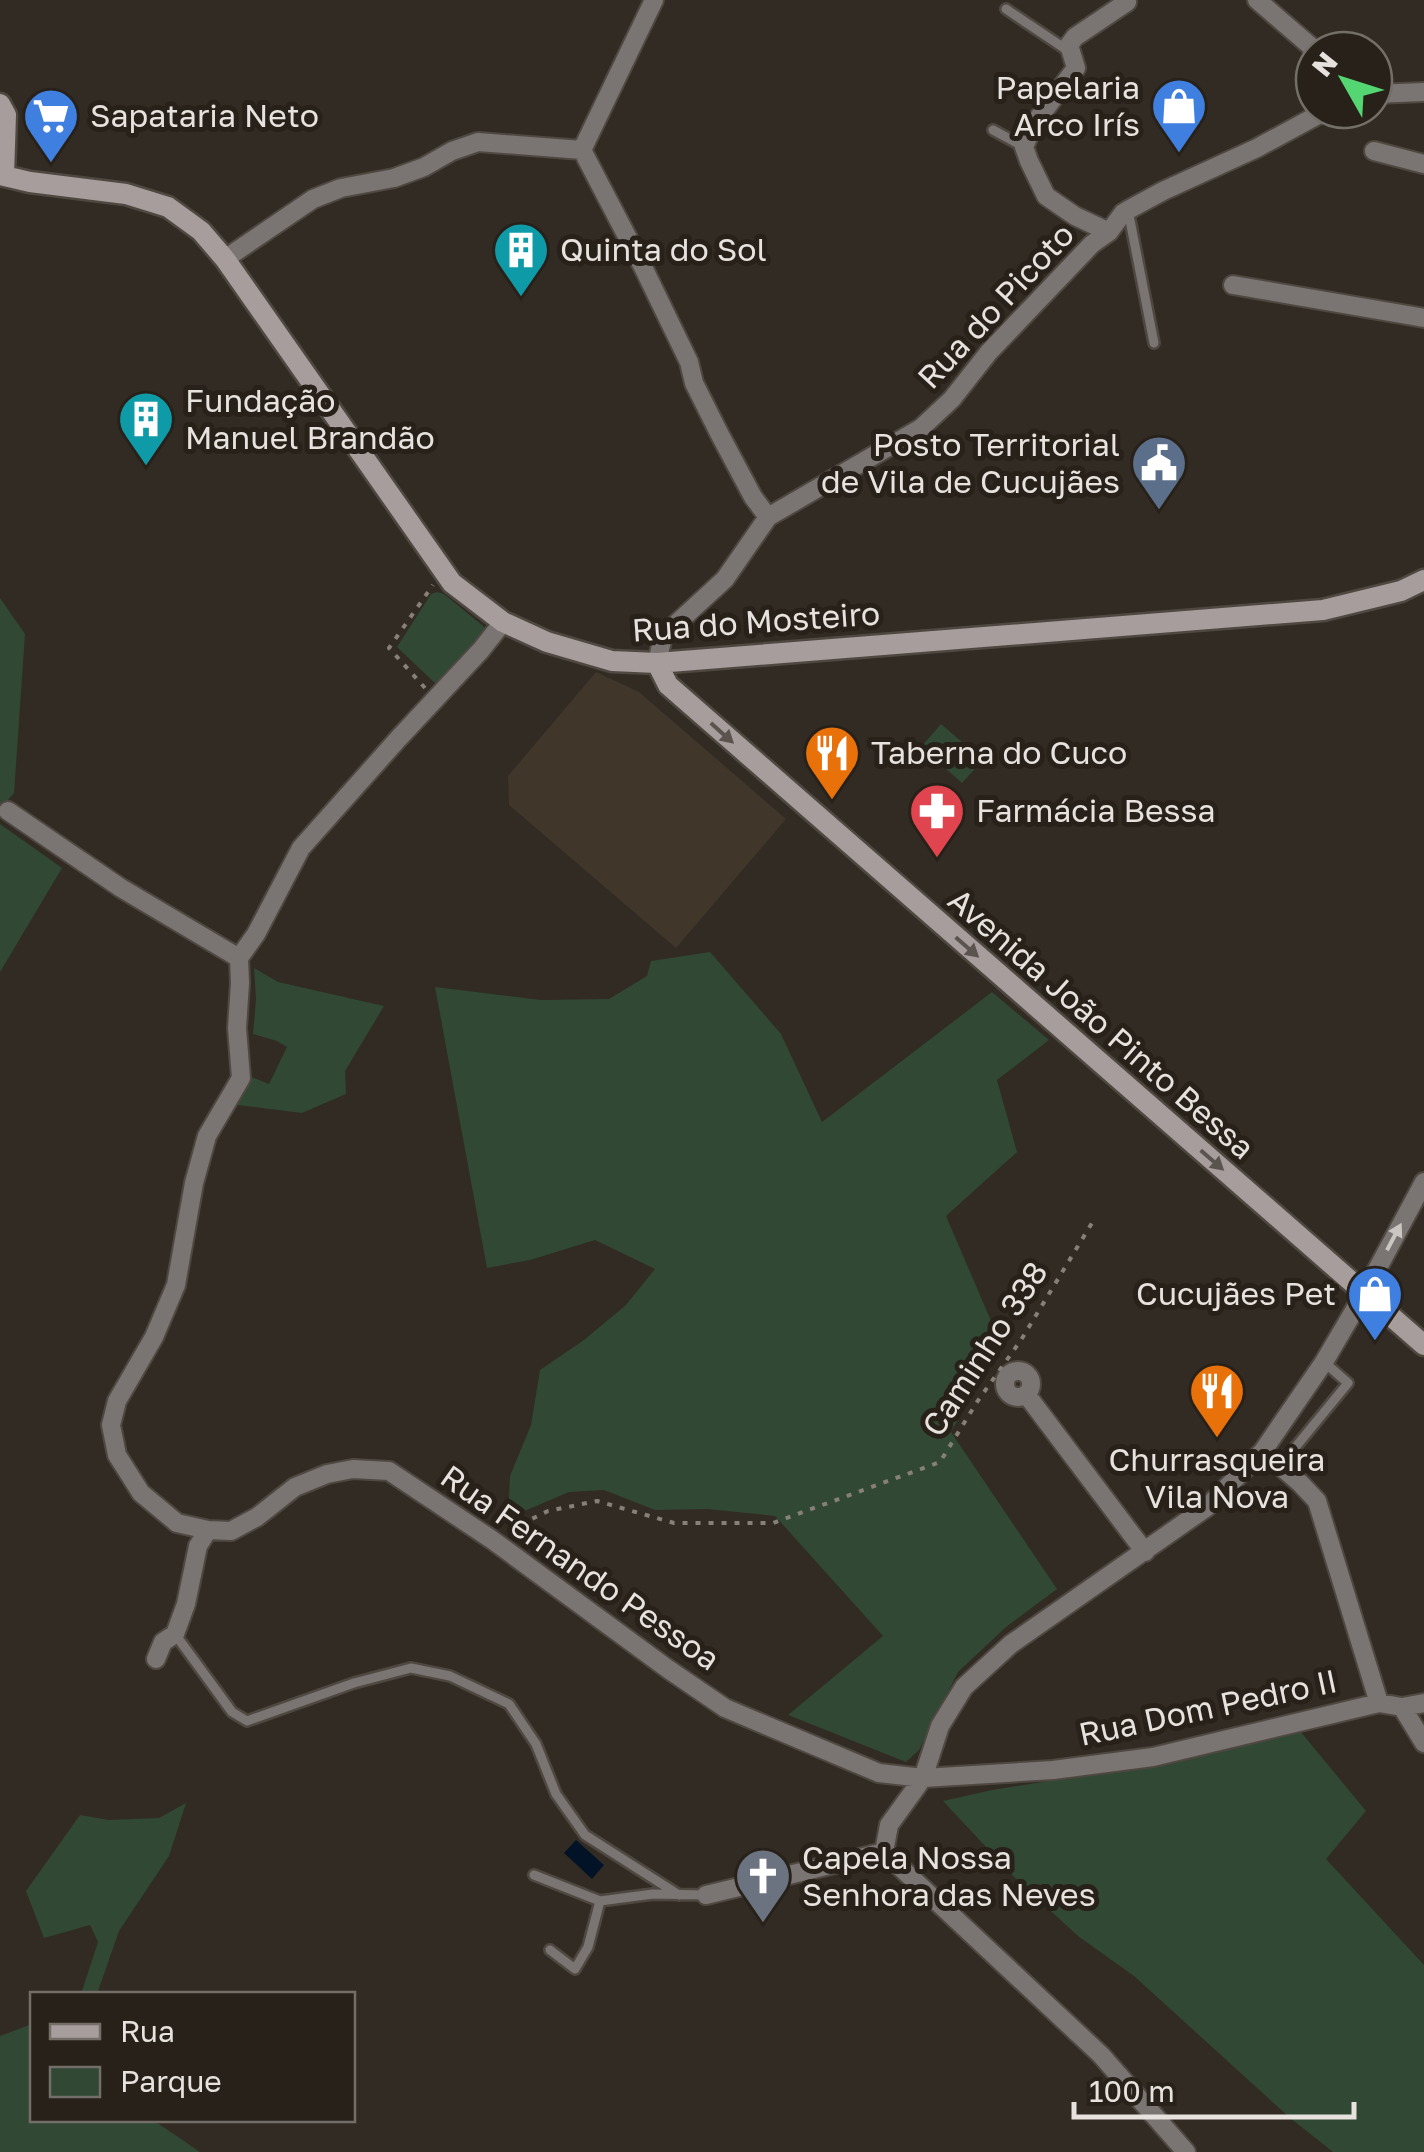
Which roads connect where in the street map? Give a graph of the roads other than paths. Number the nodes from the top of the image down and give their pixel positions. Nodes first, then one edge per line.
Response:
1 (654, 0) edge
2 (1125, 0) edge
3 (1257, 0) edge
4 (1006, 9) dead end
5 (1294, 32) edge
6 (1071, 53) junction
7 (1424, 92) edge
8 (1394, 93) edge
9 (0, 104) edge
10 (1294, 128) edge
11 (992, 130) dead end
12 (1024, 147) junction
13 (582, 150) junction
14 (1374, 151) dead end
15 (1424, 164) edge
16 (2, 175) edge
17 (1128, 210) junction
18 (1109, 232) junction
19 (226, 259) junction
20 (1234, 285) dead end
21 (1424, 318) edge
22 (1154, 343) dead end
23 (768, 517) junction
24 (1424, 580) edge
25 (503, 622) junction
26 (657, 662) junction
27 (8, 811) dead end
28 (239, 958) junction
29 (1424, 1182) edge
30 (1365, 1292) junction
31 (1424, 1344) edge
32 (1324, 1362) junction
33 (1026, 1394) dead end
34 (1263, 1450) junction
35 (1280, 1466) junction
36 (208, 1530) junction
37 (1145, 1552) junction
38 (175, 1634) junction
39 (156, 1659) dead end
40 (1380, 1703) junction
41 (1424, 1703) edge
42 (1402, 1706) junction
43 (1424, 1743) edge
44 (923, 1778) junction
45 (884, 1852) junction
46 (534, 1875) dead end
47 (706, 1895) joint
48 (678, 1896) junction
49 (600, 1901) junction
50 (550, 1950) dead end
51 (1186, 2152) edge

1 - 13 street
2 - 6 street
3 - 5 street
4 - 6 lane
6 - 12 street
7 - 8 street
9 - 16 main road
10 - 17 street, Rua do Picoto
11 - 12 lane
12 - 18 street
13 - 19 street
13 - 23 street
14 - 15 street
16 - 19 main road, Rua do Mosteiro
17 - 18 street, Rua do Picoto
17 - 22 lane
18 - 23 street, Rua do Picoto
19 - 25 main road, Rua do Mosteiro
20 - 21 street
23 - 26 street, Rua do Picoto
24 - 26 main road, Rua do Mosteiro
25 - 26 main road, Rua do Mosteiro
25 - 28 street
26 -> 30 main road, Avenida João Pinto Bessa
27 - 28 street
28 - 36 street
30 -> 29 street
30 - 31 main road, Avenida João Pinto Bessa
30 - 32 street
32 - 34 street
32 - 35 lane
33 - 37 street
34 - 35 street
34 - 37 street
35 - 40 street
36 - 38 street
36 - 44 street, Rua Fernando Pessoa
37 - 44 street
38 - 39 street
38 - 48 lane
40 - 42 street, Rua Dom Pedro II
40 - 44 street, Rua Dom Pedro II
41 - 42 street, Rua Dom Pedro II
42 - 43 street
44 - 45 street
45 - 47 street
45 - 51 street
46 - 49 lane
47 - 48 lane
48 - 49 lane
49 - 50 lane

